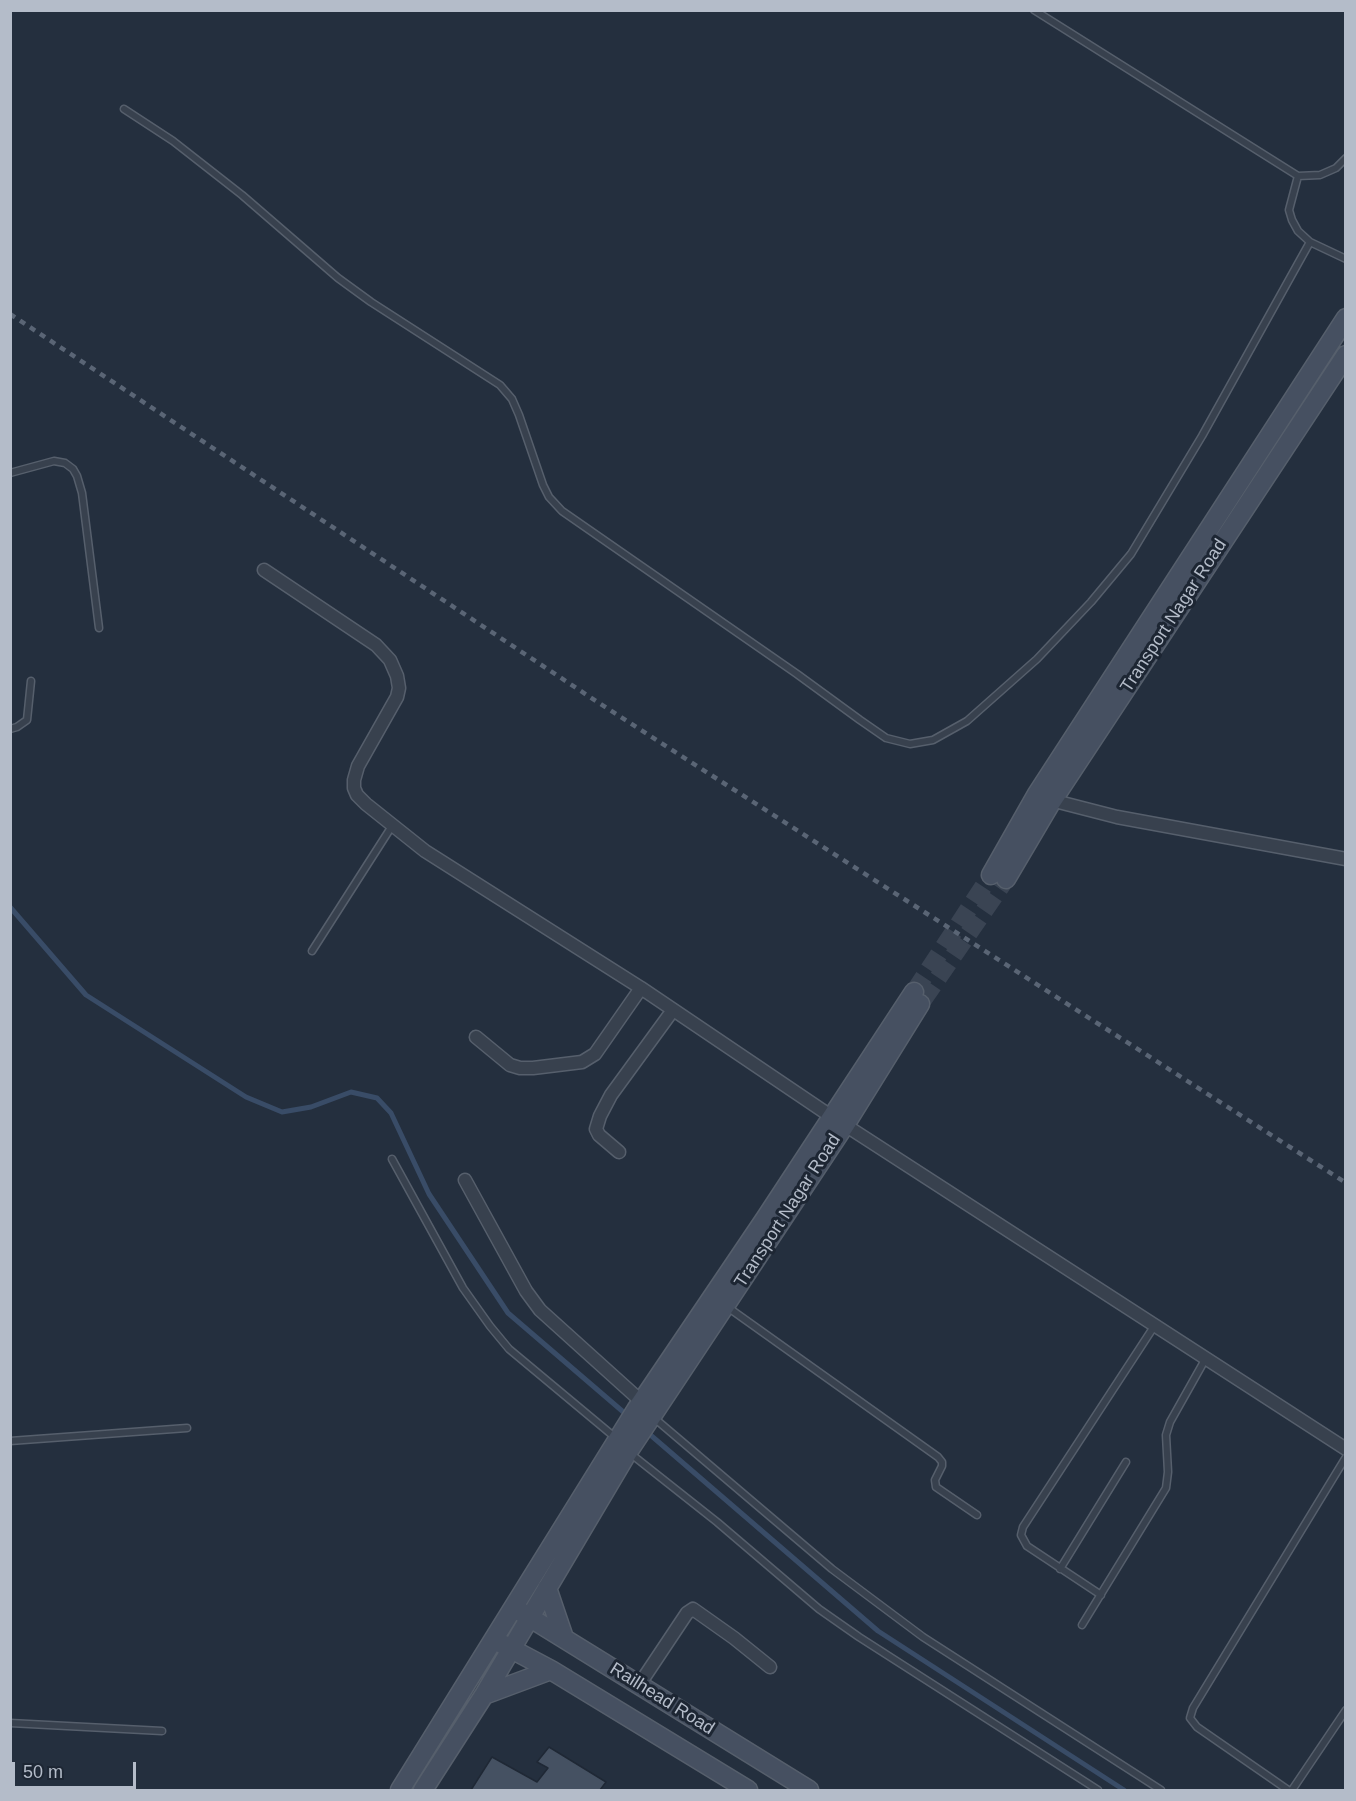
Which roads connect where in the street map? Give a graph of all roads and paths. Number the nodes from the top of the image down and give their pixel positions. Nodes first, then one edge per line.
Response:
1 (1034, 10) edge
2 (124, 109) dead end
3 (1346, 158) edge
4 (1298, 176) junction
5 (1310, 242) junction
6 (1346, 259) edge
7 (1346, 318) edge
8 (1346, 356) edge
9 (10, 473) edge
10 (264, 570) dead end
11 (99, 628) dead end
12 (31, 681) dead end
13 (10, 729) edge
14 (1045, 798) junction
15 (392, 826) junction
16 (1346, 858) edge
17 (998, 877) tunnel mouth
18 (312, 951) dead end
19 (641, 988) junction
20 (918, 996) tunnel mouth
21 (673, 1010) junction
22 (476, 1037) dead end
23 (838, 1121) junction
24 (619, 1152) dead end
25 (392, 1159) dead end
26 (465, 1180) dead end
27 (726, 1305) junction
28 (1155, 1324) junction
29 (1206, 1357) junction
30 (645, 1412) junction
31 (186, 1428) dead end
32 (10, 1441) edge
33 (625, 1443) junction
34 (1346, 1449) edge
35 (1346, 1457) edge
36 (1125, 1462) dead end
37 (977, 1515) dead end
38 (1060, 1569) junction
39 (547, 1588) junction
40 (1101, 1595) junction
41 (522, 1612) junction
42 (1082, 1625) dead end
43 (564, 1638) junction
44 (494, 1640) junction
45 (511, 1649) junction
46 (770, 1667) dead end
47 (551, 1670) junction
48 (639, 1685) junction
49 (484, 1695) junction
50 (1346, 1710) edge
51 (10, 1723) edge
52 (162, 1731) dead end
53 (400, 1791) edge
54 (423, 1791) edge
55 (748, 1791) edge
56 (809, 1791) edge
57 (1098, 1791) edge
58 (1161, 1791) edge
59 (1288, 1791) edge
60 (1292, 1791) edge

1 - 4 lane
2 - 5 lane
3 - 4 lane
4 - 5 lane
5 - 6 lane
7 - 14 main road, Transport Nagar Road
8 - 14 main road, Transport Nagar Road
9 - 11 lane
10 - 15 street
12 - 13 lane
14 - 16 street
14 - 17 main road, Transport Nagar Road
15 - 18 lane
15 - 19 street
19 - 21 street
19 - 22 street
20 - 23 main road, Transport Nagar Road
21 - 23 street
21 - 24 street
23 - 27 main road, Transport Nagar Road
23 - 28 street
23 - 30 main road
25 - 33 lane
26 - 30 street
27 - 30 main road, Transport Nagar Road
27 - 37 lane
28 - 29 street
28 - 38 lane
29 - 34 street
29 - 40 lane
30 - 33 main road
30 - 58 lane
31 - 32 lane
33 - 39 main road
33 - 41 main road
33 - 57 lane
35 - 59 lane
36 - 38 lane
38 - 40 lane
39 - 41 main road
39 - 43 main road
40 - 42 lane
41 - 43 main road, Railhead Road
41 - 44 main road
41 - 45 main road
43 - 48 main road, Railhead Road
44 - 45 main road, Railhead Road
44 - 53 main road
45 - 47 main road, Railhead Road
45 - 49 main road
46 - 48 street
47 - 49 main road
47 - 55 main road, Railhead Road
48 - 56 main road, Railhead Road
49 - 54 main road
50 - 60 lane
51 - 52 lane

